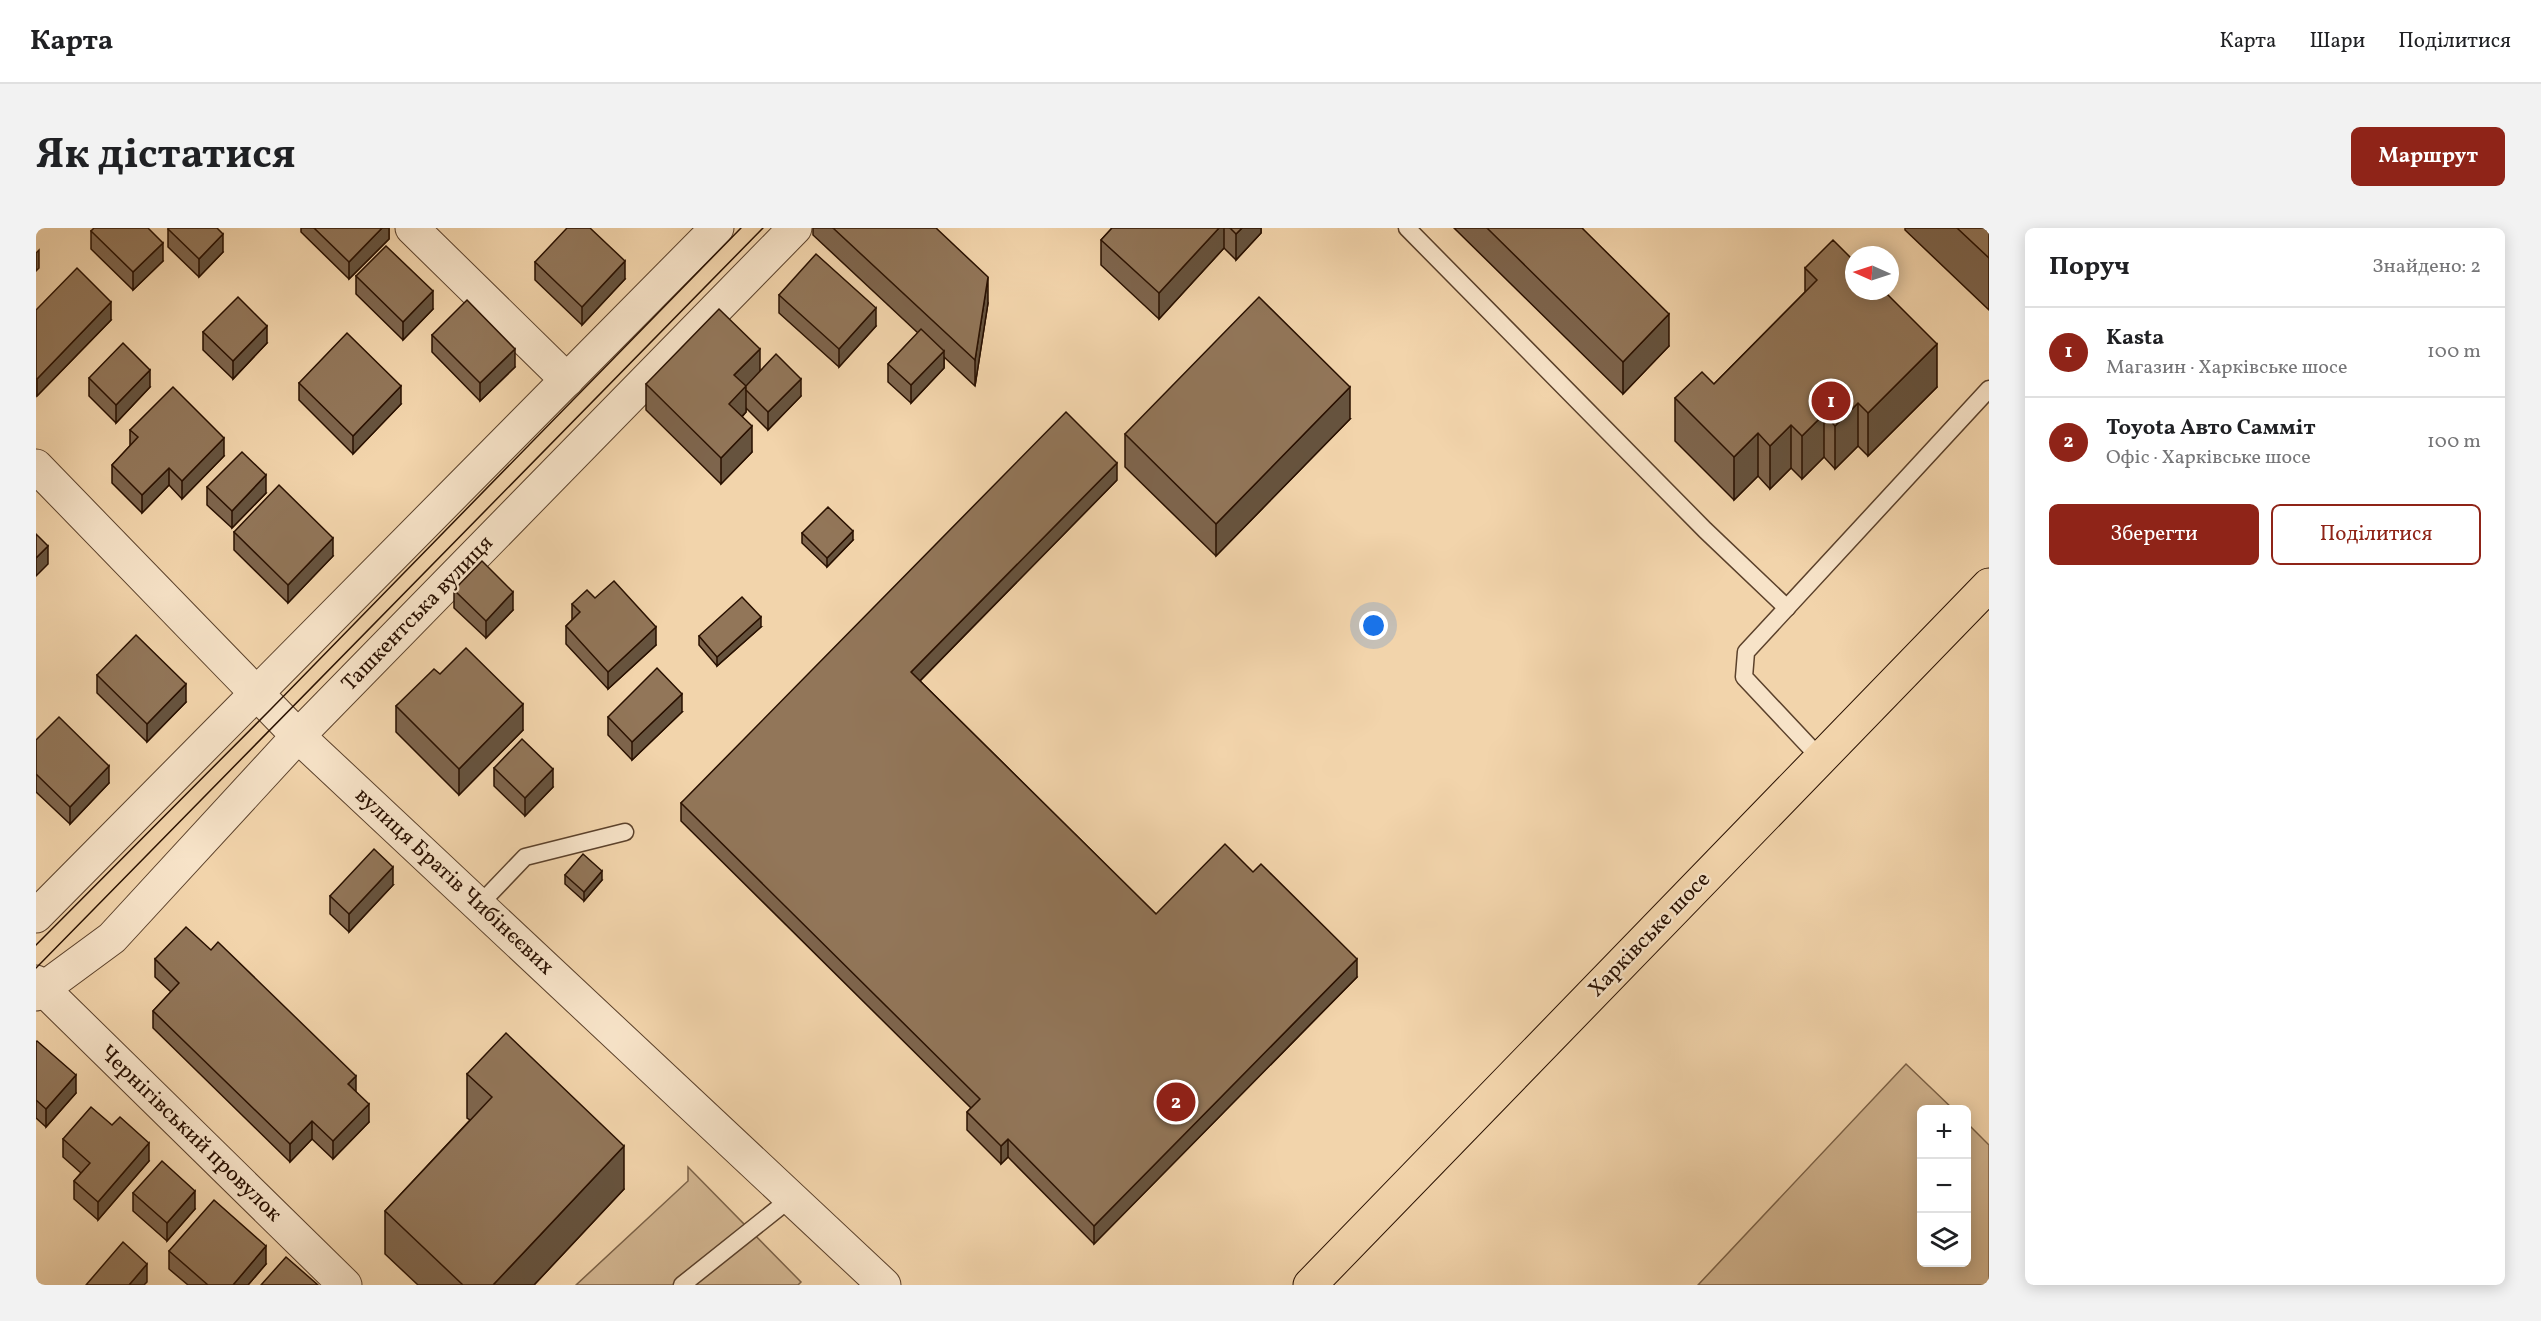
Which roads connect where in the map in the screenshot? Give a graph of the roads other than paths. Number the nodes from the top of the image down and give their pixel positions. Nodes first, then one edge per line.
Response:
1 (412, 228) edge
2 (717, 228) edge
3 (795, 228) edge
4 (1407, 228) edge
5 (567, 380) junction
6 (1989, 389) edge
7 (36, 466) edge
8 (1989, 585) edge
9 (1787, 608) junction
10 (258, 693) junction
11 (298, 736) junction
12 (1821, 759) junction
13 (625, 832) dead end
14 (479, 906) junction
15 (36, 916) edge
16 (38, 988) edge
17 (791, 1197) junction
18 (345, 1285) edge
19 (682, 1285) edge
20 (884, 1285) edge
21 (1310, 1285) edge

1 - 5 street
2 - 5 street
3 - 11 street, Ташкентська вулиця
4 - 9 lane
5 - 10 street
6 - 9 lane
7 - 10 street, вулиця Братів Чибінєєвих
8 - 12 main road, Харківське шосе
9 - 12 lane
10 - 11 street, вулиця Братів Чибінєєвих
10 - 15 street
11 - 14 street, вулиця Братів Чибінєєвих
11 - 16 street, Ташкентська вулиця
12 - 21 main road, Харківське шосе
13 - 14 lane
14 - 17 street, вулиця Братів Чибінєєвих
16 - 18 street, Чернігівський провулок
17 - 19 lane
17 - 20 street, вулиця Братів Чибінєєвих

